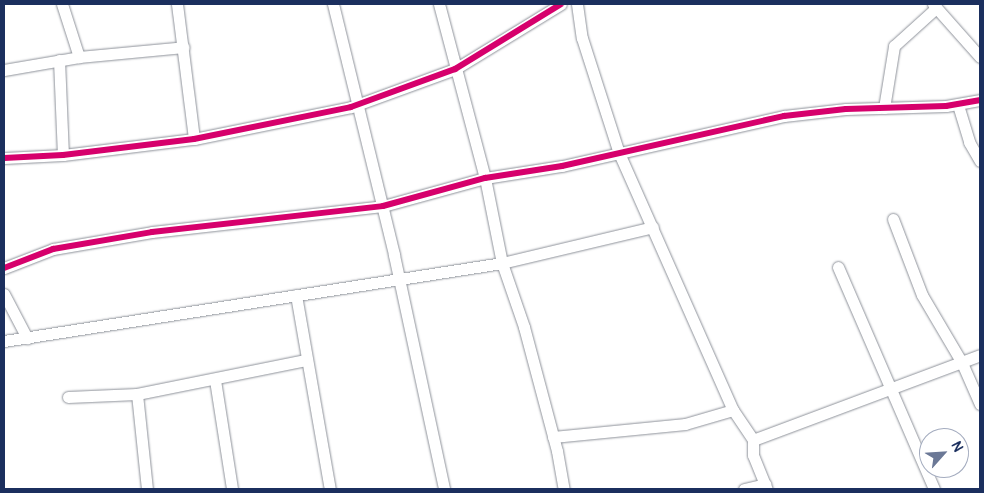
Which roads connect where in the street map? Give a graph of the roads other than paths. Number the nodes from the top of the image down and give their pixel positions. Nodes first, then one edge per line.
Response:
1 (62, 4) edge
2 (177, 4) edge
3 (333, 4) edge
4 (439, 4) edge
5 (561, 4) edge
6 (577, 4) edge
7 (934, 6) edge
8 (184, 46) junction
9 (78, 57) junction
10 (980, 57) edge
11 (59, 60) junction
12 (455, 69) junction
13 (4, 70) edge
14 (980, 100) edge
15 (359, 104) junction
16 (958, 105) junction
17 (884, 108) junction
18 (194, 139) junction
19 (619, 153) junction
20 (63, 155) junction
21 (4, 158) edge
22 (980, 161) edge
23 (485, 178) junction
24 (383, 206) junction
25 (893, 219) dead end
26 (653, 227) junction
27 (502, 263) junction
28 (838, 267) dead end
29 (4, 268) edge
30 (400, 279) junction
31 (4, 294) edge
32 (296, 295) junction
33 (27, 338) junction
34 (4, 341) edge
35 (980, 355) edge
36 (306, 360) junction
37 (962, 363) junction
38 (215, 380) junction
39 (890, 389) junction
40 (137, 394) junction
41 (68, 398) dead end
42 (980, 404) edge
43 (733, 410) junction
44 (554, 437) junction
45 (753, 440) junction
46 (766, 487) edge
47 (147, 489) edge
48 (232, 489) edge
49 (330, 489) edge
50 (444, 489) edge
51 (564, 489) edge
52 (744, 489) edge
53 (934, 489) edge

1 - 9 street
2 - 8 street
3 - 15 street
4 - 12 street
5 - 12 street
6 - 19 street
7 - 10 street
7 - 17 street
8 - 9 street
8 - 18 street
9 - 11 street
11 - 13 street
11 - 20 street
12 - 15 street
12 - 23 street
14 - 16 street
15 - 18 street
15 - 24 street
16 - 17 street
16 - 22 street
17 - 19 street
18 - 20 street
19 - 23 street
19 - 26 street
20 - 21 street
23 - 24 street
23 - 27 street
24 - 29 street
24 - 30 street
25 - 37 street
26 - 27 street
26 - 43 street
27 - 30 street
27 - 44 street
28 - 39 street
30 - 32 street
30 - 50 street
31 - 33 street
32 - 33 street
32 - 36 street
33 - 34 street
35 - 37 street
36 - 38 street
36 - 49 street
37 - 39 street
37 - 42 street
38 - 40 street
38 - 48 street
39 - 45 street
39 - 53 street
40 - 41 street
40 - 47 street
43 - 44 street
43 - 45 street
44 - 51 street
45 - 46 street
46 - 52 street

